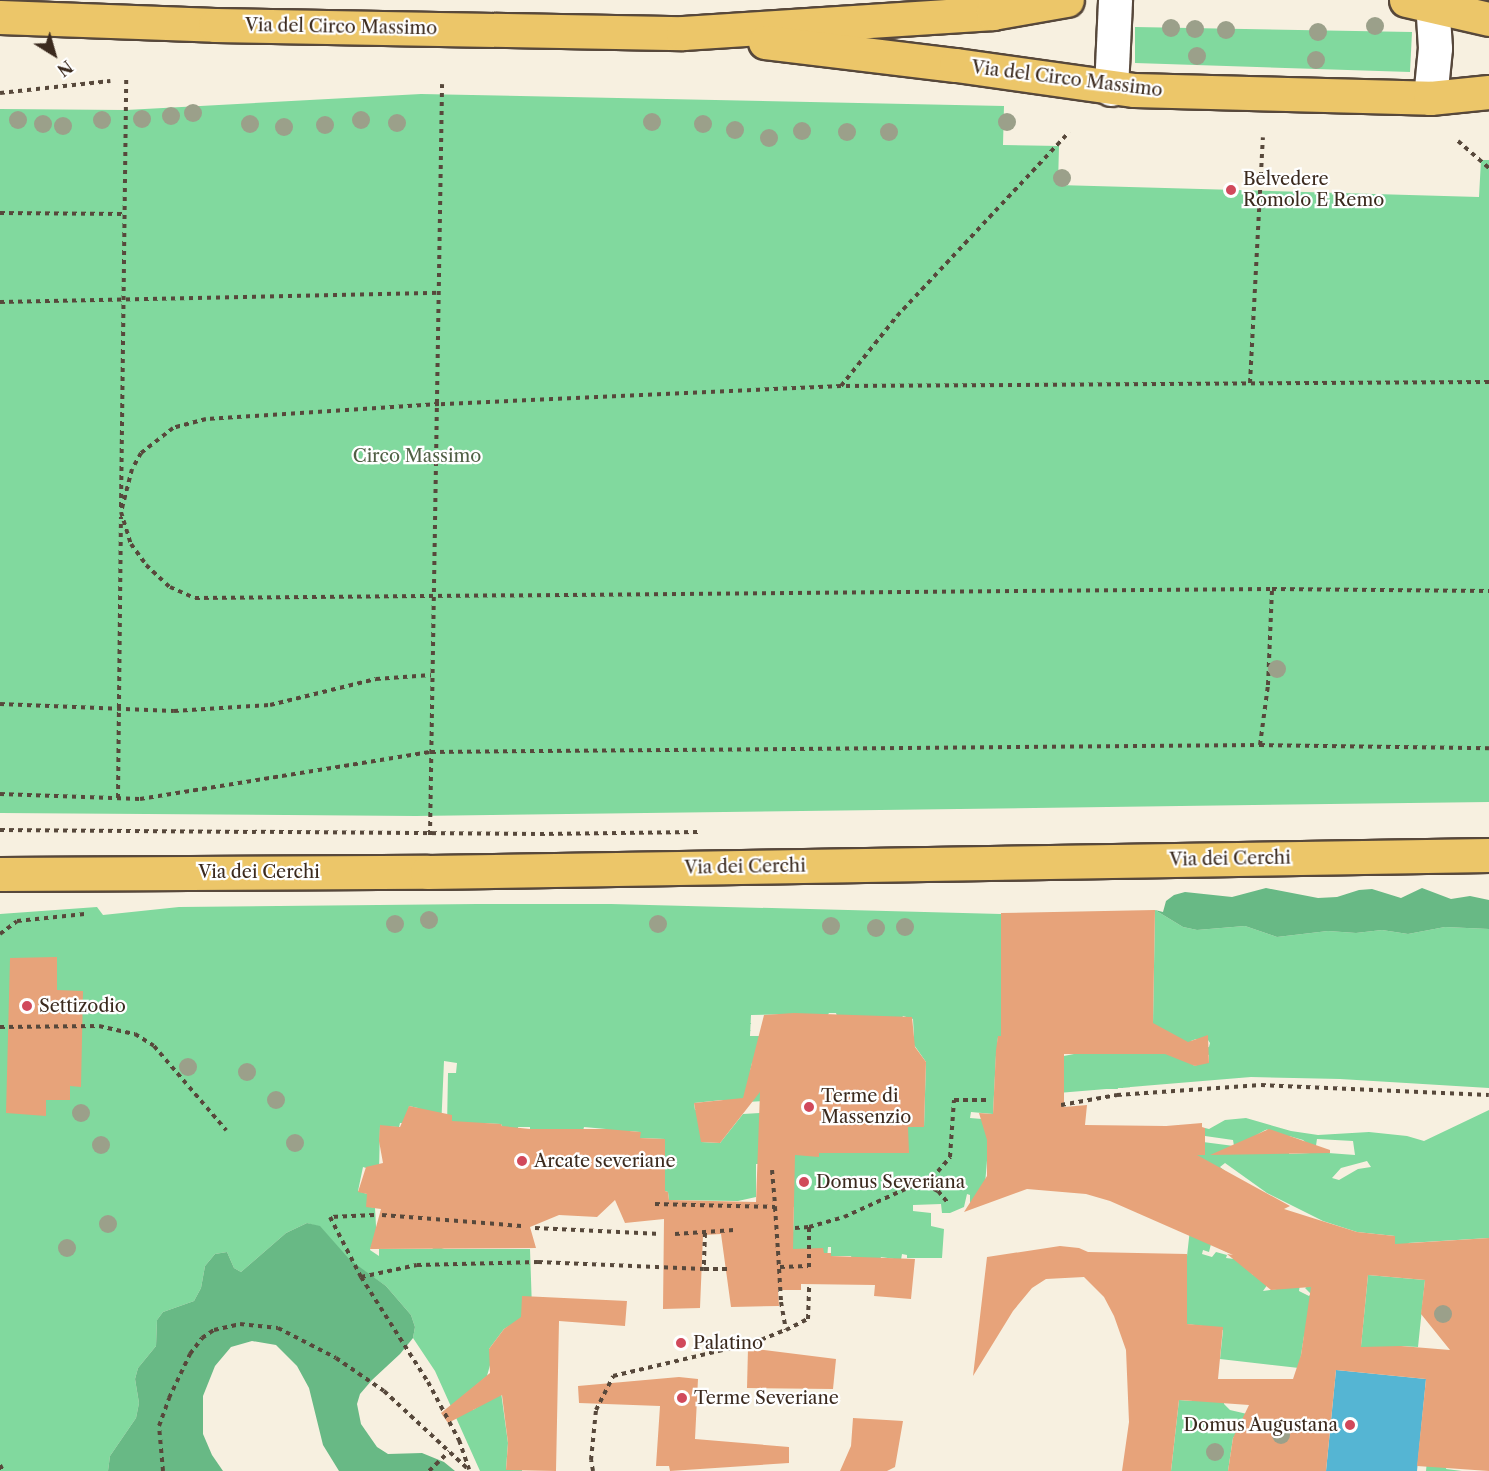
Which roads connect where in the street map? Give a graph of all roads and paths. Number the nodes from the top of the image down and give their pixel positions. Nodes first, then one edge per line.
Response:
1 (1067, 0) edge
2 (1115, 0) edge
3 (1423, 1) edge
4 (0, 17) edge
5 (1489, 20) edge
6 (683, 33) junction
7 (126, 79) dead end
8 (110, 81) dead end
9 (442, 84) dead end
10 (1111, 89) junction
11 (1489, 92) edge
12 (0, 93) edge
13 (1430, 98) junction
14 (1069, 132) dead end
15 (1263, 137) dead end
16 (1458, 141) dead end
17 (1489, 168) edge
18 (0, 213) edge
19 (124, 214) junction
20 (441, 293) junction
21 (123, 299) junction
22 (0, 302) edge
23 (1489, 382) edge
24 (1250, 383) junction
25 (841, 386) junction
26 (438, 404) junction
27 (121, 512) junction
28 (1272, 589) junction
29 (1489, 591) edge
30 (433, 594) junction
31 (431, 675) junction
32 (0, 704) edge
33 (119, 709) junction
34 (1260, 745) junction
35 (1489, 748) edge
36 (431, 752) junction
37 (0, 794) edge
38 (118, 798) junction
39 (0, 830) edge
40 (706, 832) dead end
41 (430, 833) junction
42 (1489, 855) edge
43 (427, 872) junction
44 (0, 874) edge
45 (85, 914) dead end
46 (0, 934) edge
47 (0, 1027) edge
48 (1489, 1095) edge
49 (987, 1100) dead end
50 (1062, 1105) dead end
51 (226, 1130) dead end
52 (772, 1170) dead end
53 (926, 1185) junction
54 (948, 1203) dead end
55 (655, 1204) dead end
56 (775, 1207) junction
57 (374, 1215) dead end
58 (382, 1215) dead end
59 (522, 1226) dead end
60 (808, 1227) junction
61 (535, 1228) dead end
62 (795, 1228) dead end
63 (734, 1230) dead end
64 (705, 1233) junction
65 (661, 1234) dead end
66 (675, 1234) dead end
67 (808, 1266) junction
68 (780, 1267) dead end
69 (704, 1269) junction
70 (727, 1269) dead end
71 (809, 1272) dead end
72 (361, 1277) junction
73 (809, 1283) dead end
74 (786, 1330) junction
75 (450, 1452) junction
76 (0, 1465) edge
77 (469, 1470) edge
78 (3, 1471) edge
79 (164, 1471) edge
80 (429, 1471) edge
81 (593, 1471) edge

1 - 6 main road, Via del Circo Massimo
2 - 10 street
3 - 5 main road
3 - 13 street
4 - 6 main road, Via del Circo Massimo
6 - 10 main road, Via del Circo Massimo
7 - 19 path
8 - 12 path
9 - 20 path
10 - 13 main road, Via del Circo Massimo
11 - 13 main road, Via del Circo Massimo
14 - 25 path
15 - 24 path
16 - 17 path
18 - 19 path
19 - 21 path
20 - 21 path
20 - 26 path
21 - 22 path
21 - 27 path
23 - 24 path
24 - 25 path
25 - 26 path
26 - 27 path
26 - 30 path
27 - 30 path
27 - 33 path
28 - 29 path
28 - 30 path
28 - 34 path
30 - 31 path
31 - 33 path
31 - 36 path
32 - 33 path
33 - 38 path
34 - 35 path
34 - 36 path
36 - 38 path
36 - 41 path
37 - 38 path
39 - 41 path
40 - 41 path
41 - 43 path
42 - 43 main road, Via dei Cerchi
43 - 44 main road, Via dei Cerchi
45 - 46 path
47 - 51 path
48 - 50 path
49 - 53 path
52 - 56 path
53 - 54 path
53 - 60 path
55 - 56 path
56 - 74 path, bridge
57 - 72 path
58 - 59 path
60 - 62 path
60 - 67 path
61 - 65 path
63 - 64 path
64 - 66 path
64 - 69 path
67 - 68 path
67 - 71 path
69 - 70 path
69 - 72 path
72 - 77 path
73 - 74 path
74 - 81 path
75 - 77 path
75 - 79 path
75 - 80 path
76 - 78 path

